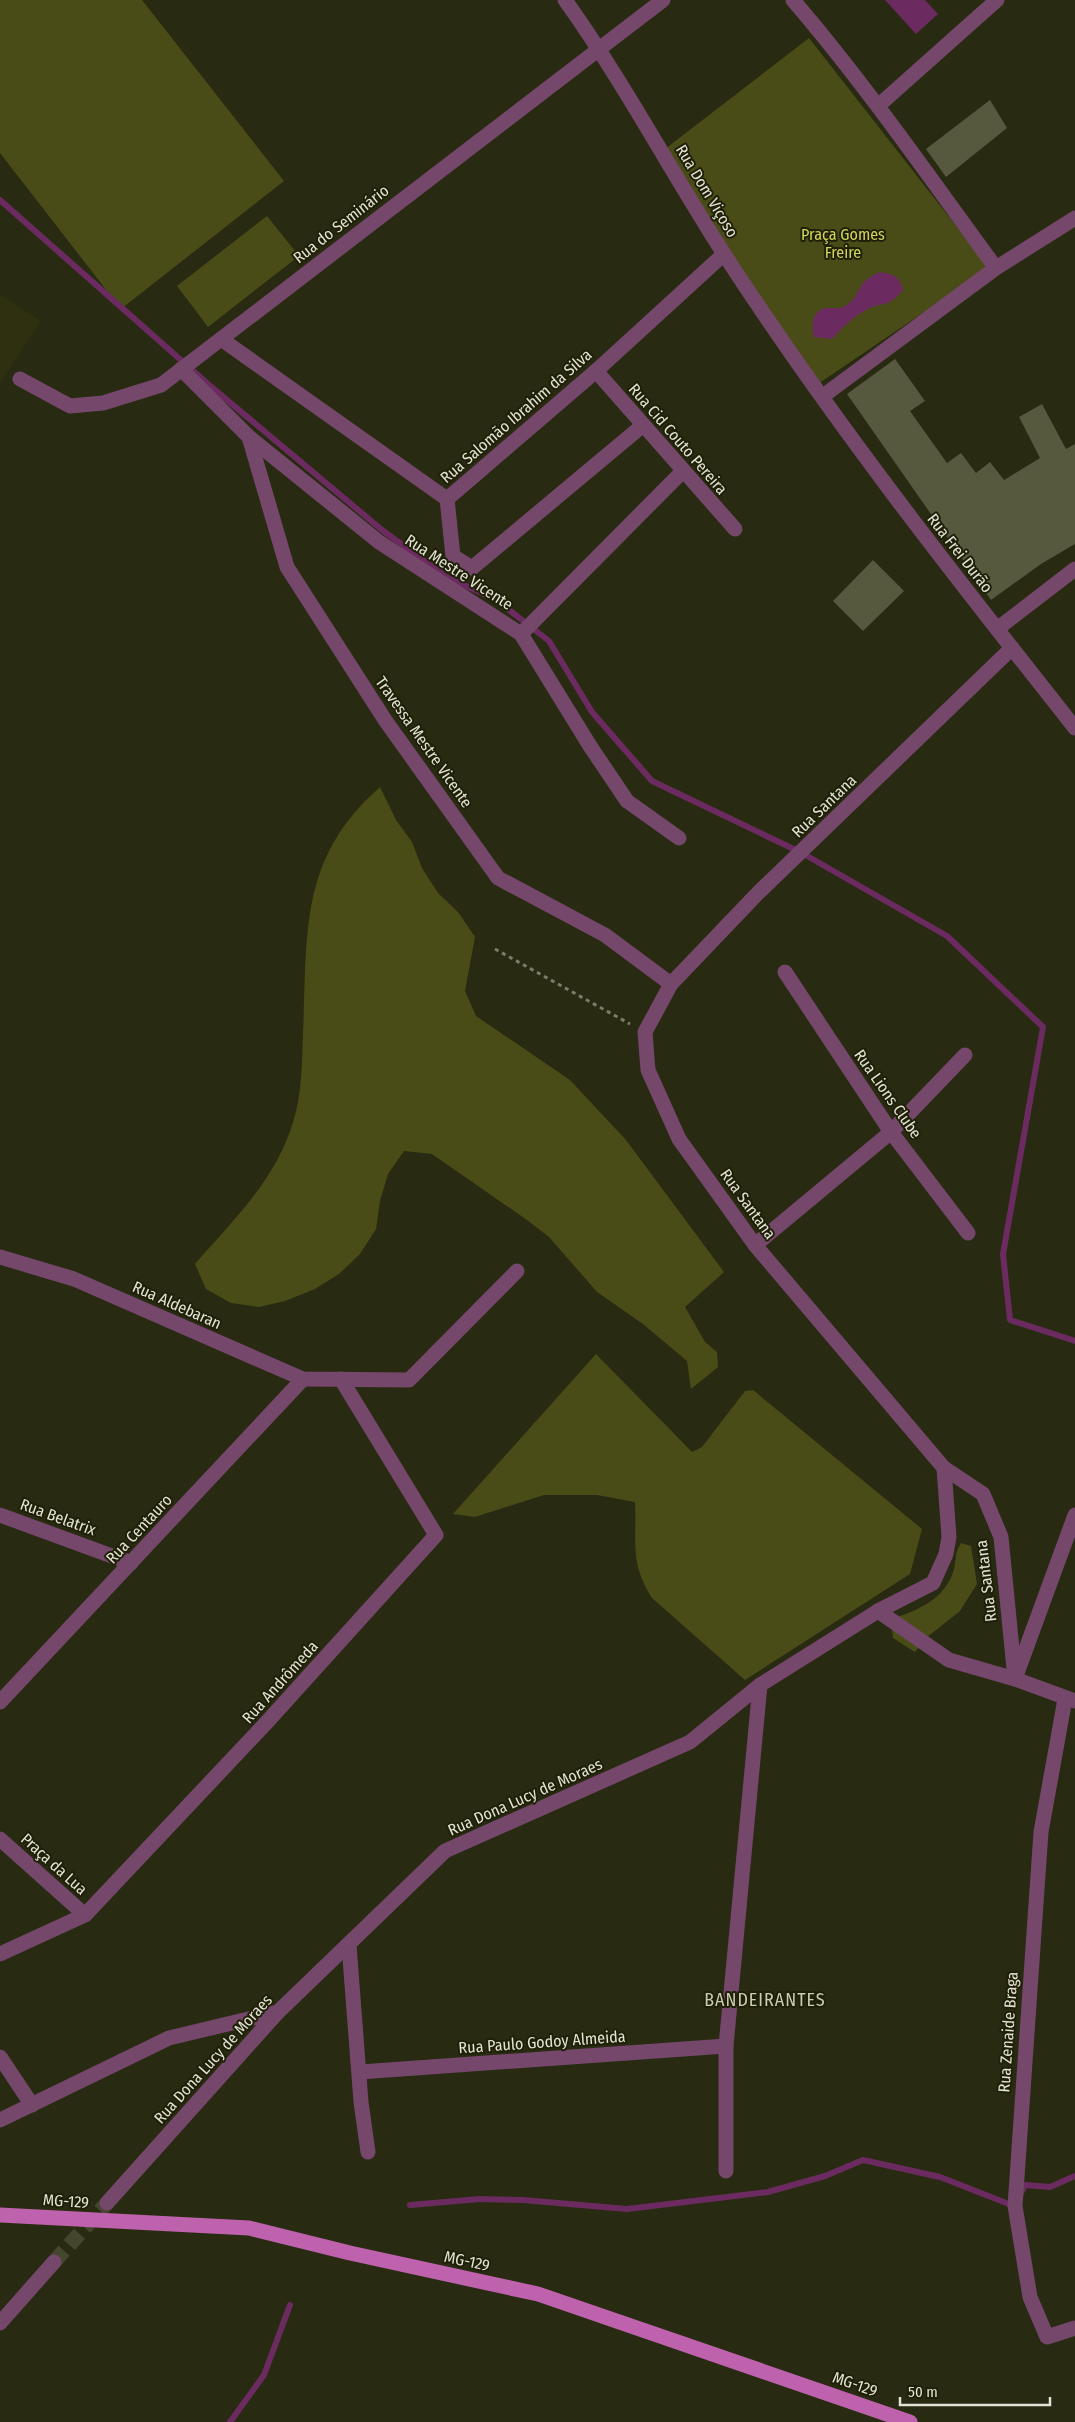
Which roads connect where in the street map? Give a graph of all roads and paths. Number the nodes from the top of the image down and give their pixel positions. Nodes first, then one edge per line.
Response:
1 (565, 0) edge
2 (663, 0) edge
3 (793, 0) edge
4 (997, 0) edge
5 (599, 48) junction
6 (878, 106) junction
7 (1075, 218) edge
8 (724, 254) junction
9 (996, 268) junction
10 (221, 339) junction
11 (181, 369) junction
12 (596, 371) junction
13 (20, 379) dead end
14 (823, 396) junction
15 (642, 426) junction
16 (249, 437) junction
17 (682, 472) junction
18 (447, 499) junction
19 (735, 529) dead end
20 (1075, 569) edge
21 (997, 629) junction
22 (521, 634) junction
23 (1012, 648) junction
24 (1075, 728) edge
25 (678, 838) dead end
26 (495, 949) dead end
27 (785, 972) dead end
28 (670, 984) junction
29 (645, 1032) junction
30 (965, 1055) dead end
31 (891, 1132) junction
32 (968, 1233) dead end
33 (755, 1245) junction
34 (0, 1257) edge
35 (517, 1271) dead end
36 (303, 1379) junction
37 (340, 1379) junction
38 (944, 1468) junction
39 (0, 1515) edge
40 (1075, 1515) edge
41 (131, 1562) junction
42 (878, 1611) junction
43 (1015, 1679) junction
44 (760, 1685) junction
45 (1070, 1700) edge
46 (0, 1702) edge
47 (0, 1839) edge
48 (85, 1915) junction
49 (349, 1945) junction
50 (0, 1954) edge
51 (278, 2012) junction
52 (726, 2046) junction
53 (0, 2057) edge
54 (360, 2072) junction
55 (32, 2105) junction
56 (0, 2120) edge
57 (368, 2152) dead end
58 (726, 2171) dead end
59 (107, 2203) tunnel mouth
60 (0, 2215) edge
61 (54, 2262) tunnel mouth
62 (0, 2323) edge
63 (1075, 2328) edge
64 (910, 2422) edge

1 - 5 street, Rua Dom Viçoso
2 - 5 street, Rua do Seminário
3 - 6 street
4 - 6 street
5 - 8 street, Rua Dom Viçoso
5 - 10 street, Rua do Seminário
6 - 9 street
7 - 9 street
8 - 12 street, Rua Salomão Ibrahim da Silva
8 - 14 street, Rua Dom Viçoso
9 - 14 street
10 - 11 street, Rua do Seminário
10 - 18 street, Rua Salomão Ibrahim da Silva
11 - 13 street, Rua do Seminário
11 - 16 street, Rua Mestre Vicente
12 - 15 street, Rua Cid Couto Pereira
12 - 18 street, Rua Salomão Ibrahim da Silva
14 - 21 street, Rua Frei Durão
15 - 17 street, Rua Cid Couto Pereira
15 - 18 street
16 - 22 street, Rua Mestre Vicente
16 - 28 street, Travessa Mestre Vicente
17 - 19 street, Rua Cid Couto Pereira
17 - 22 street
20 - 21 street
21 - 23 street, Rua Frei Durão
22 - 25 street, Rua Mestre Vicente
23 - 24 street, Rua Frei Durão
23 - 28 street, Rua Santana
26 - 29 path
27 - 31 street, Rua Lions Clube
28 - 29 street, Rua Santana
29 - 33 street, Rua Santana
30 - 31 street
31 - 32 street, Rua Lions Clube
31 - 33 street
33 - 38 street, Rua Santana
34 - 36 street, Rua Aldebaran
35 - 37 street, Rua Aldebaran
36 - 37 street, Rua Aldebaran
36 - 41 street, Rua Centauro
37 - 48 street, Rua Andrômeda
38 - 42 street, Rua Dona Lucy de Moraes
38 - 43 street, Rua Santana
39 - 41 street, Rua Belatrix
40 - 43 street
41 - 46 street, Rua Centauro
42 - 43 street
42 - 44 street, Rua Dona Lucy de Moraes
43 - 45 street
44 - 49 street, Rua Dona Lucy de Moraes
44 - 52 street
45 - 63 street, Rua Zenaide Braga
47 - 48 street, Praça da Lua
48 - 50 street, Rua Andrômeda
49 - 51 street, Rua Dona Lucy de Moraes
49 - 54 street
51 - 55 street
51 - 59 street, Rua Dona Lucy de Moraes
52 - 54 street, Rua Paulo Godoy Almeida
52 - 58 street
53 - 55 street
54 - 57 street
55 - 56 street
60 - 64 main road, MG-129 / MG-129
61 - 62 street

